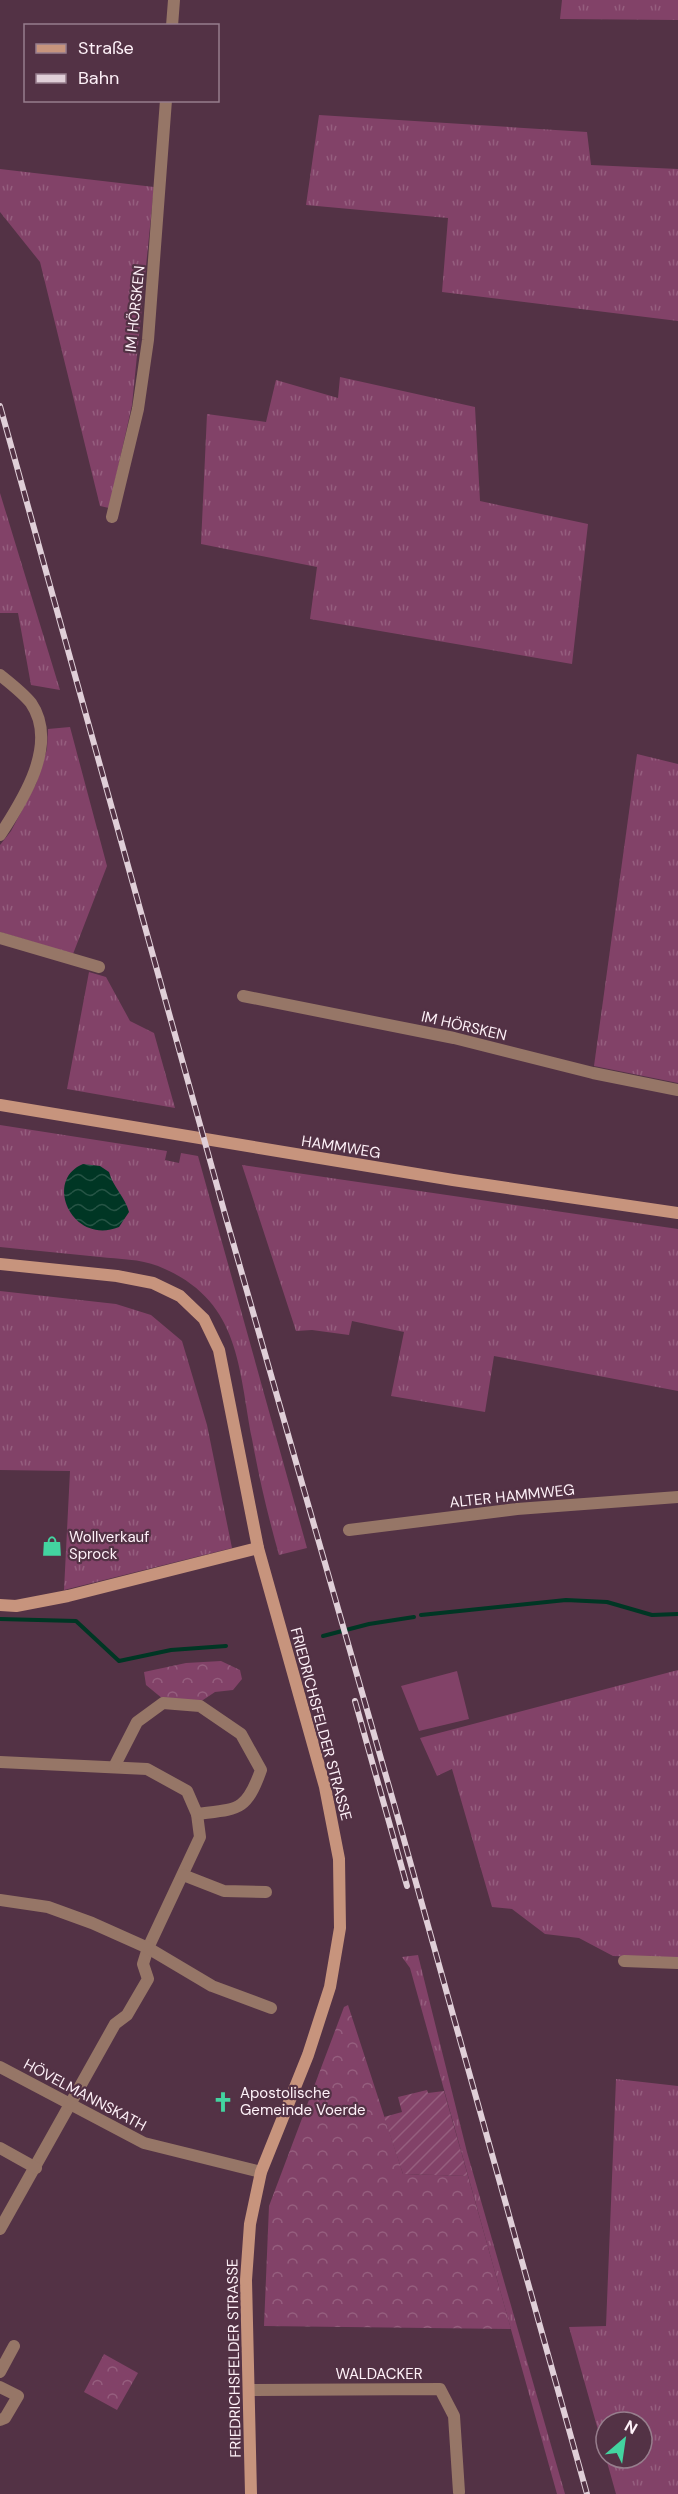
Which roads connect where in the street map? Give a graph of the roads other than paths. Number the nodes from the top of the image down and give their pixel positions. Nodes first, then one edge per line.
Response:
1 (174, 0) edge
2 (172, 24) edge
3 (166, 102) edge
4 (112, 517) dead end
5 (0, 675) edge
6 (0, 835) edge
7 (0, 938) edge
8 (99, 968) dead end
9 (243, 996) dead end
10 (678, 1090) edge
11 (0, 1105) edge
12 (678, 1213) edge
13 (0, 1264) edge
14 (678, 1497) edge
15 (349, 1530) dead end
16 (258, 1548) junction
17 (0, 1605) edge
18 (0, 1762) edge
19 (115, 1765) junction
20 (197, 1814) junction
21 (183, 1875) junction
22 (266, 1892) dead end
23 (0, 1900) edge
24 (148, 1948) junction
25 (624, 1961) dead end
26 (678, 1963) edge
27 (271, 2008) dead end
28 (0, 2067) edge
29 (71, 2105) junction
30 (0, 2148) edge
31 (36, 2168) junction
32 (261, 2172) junction
33 (0, 2229) edge
34 (14, 2346) dead end
35 (0, 2372) edge
36 (0, 2387) edge
37 (249, 2390) junction
38 (0, 2420) edge
39 (459, 2492) dead end
40 (251, 2494) edge

1 - 2 street
3 - 4 street, IM HÖRSKEN
5 - 6 street
7 - 8 street
9 - 10 street, IM HÖRSKEN
11 - 12 main road, HAMMWEG
13 - 16 main road, FRIEDRICHSFELDER STRASSE
14 - 15 street, ALTER HAMMWEG
16 - 17 main road
16 - 32 main road, FRIEDRICHSFELDER STRASSE
18 - 19 street
19 - 20 street
19 - 20 street
20 - 21 street
21 - 22 street
21 - 24 street
23 - 24 street
24 - 27 street
24 - 29 street
25 - 26 street
28 - 29 street, HÖVELMANNSKATH
29 - 31 street
29 - 32 street, HÖVELMANNSKATH
30 - 31 street
31 - 33 street
32 - 37 main road, FRIEDRICHSFELDER STRASSE
34 - 35 street
36 - 38 street
37 - 39 street, WALDACKER
37 - 40 main road, FRIEDRICHSFELDER STRASSE

